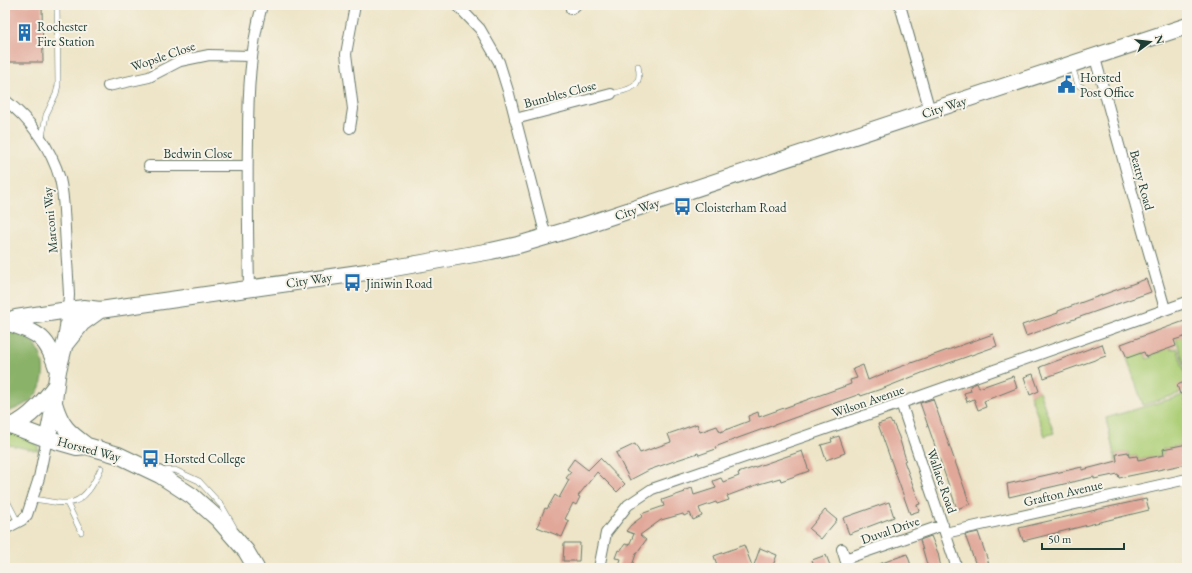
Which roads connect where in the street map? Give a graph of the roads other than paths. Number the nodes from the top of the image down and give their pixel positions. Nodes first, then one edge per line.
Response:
1 (57, 5) edge
2 (262, 5) edge
3 (355, 5) edge
4 (458, 5) edge
5 (900, 5) edge
6 (1187, 26) edge
7 (251, 56) junction
8 (1095, 58) junction
9 (1072, 65) junction
10 (638, 66) dead end
11 (108, 86) dead end
12 (1104, 90) junction
13 (611, 94) joint
14 (5, 100) edge
15 (930, 111) junction
16 (515, 119) junction
17 (350, 128) dead end
18 (41, 138) junction
19 (150, 166) dead end
20 (247, 166) junction
21 (546, 237) junction
22 (249, 288) junction
23 (1187, 302) edge
24 (1165, 309) junction
25 (68, 310) junction
26 (100, 310) junction
27 (6, 322) edge
28 (65, 344) junction
29 (57, 378) junction
30 (54, 402) junction
31 (901, 403) junction
32 (8, 425) edge
33 (47, 438) junction
34 (87, 446) junction
35 (101, 468) dead end
36 (1187, 479) edge
37 (5, 497) edge
38 (33, 499) junction
39 (67, 504) junction
40 (18, 522) junction
41 (5, 529) edge
42 (944, 529) junction
43 (81, 532) dead end
44 (842, 549) dead end
45 (847, 563) edge
46 (256, 568) edge
47 (599, 568) edge
48 (957, 568) edge

1 - 18 lane
2 - 7 street
3 - 17 street
4 - 16 street
5 - 15 street
6 - 8 main road, City Way
7 - 11 street, Wopsle Close
7 - 20 street
8 - 9 main road, City Way
8 - 12 street, Beatty Road
9 - 12 lane
9 - 15 main road, City Way
10 - 13 lane
12 - 24 street, Beatty Road
13 - 16 street, Bumbles Close
14 - 18 street, Marconi Way
15 - 21 main road, City Way
16 - 21 street
18 - 25 street, Marconi Way
19 - 20 street, Bedwin Close
20 - 22 street
21 - 22 main road, City Way
22 - 26 main road, City Way
23 - 24 street, Wilson Avenue
24 - 31 street, Wilson Avenue
25 - 26 main road, City Way
25 - 27 main road, City Way
25 - 28 main road
26 - 28 main road
27 - 29 main road
28 - 29 main road
29 - 30 main road
29 - 32 main road
30 - 33 main road
30 - 34 main road
31 - 42 street, Wallace Road
31 - 47 street, Wilson Avenue
32 - 33 main road, Horsted Way
33 - 34 main road, Horsted Way
33 - 38 street
34 - 46 main road, Horsted Way
35 - 39 lane
36 - 42 street, Grafton Avenue
37 - 40 lane
38 - 39 lane
38 - 40 street
39 - 43 lane
40 - 41 street
42 - 45 street, Duval Drive
42 - 48 street, Wallace Road
44 - 45 street, Duval Drive

